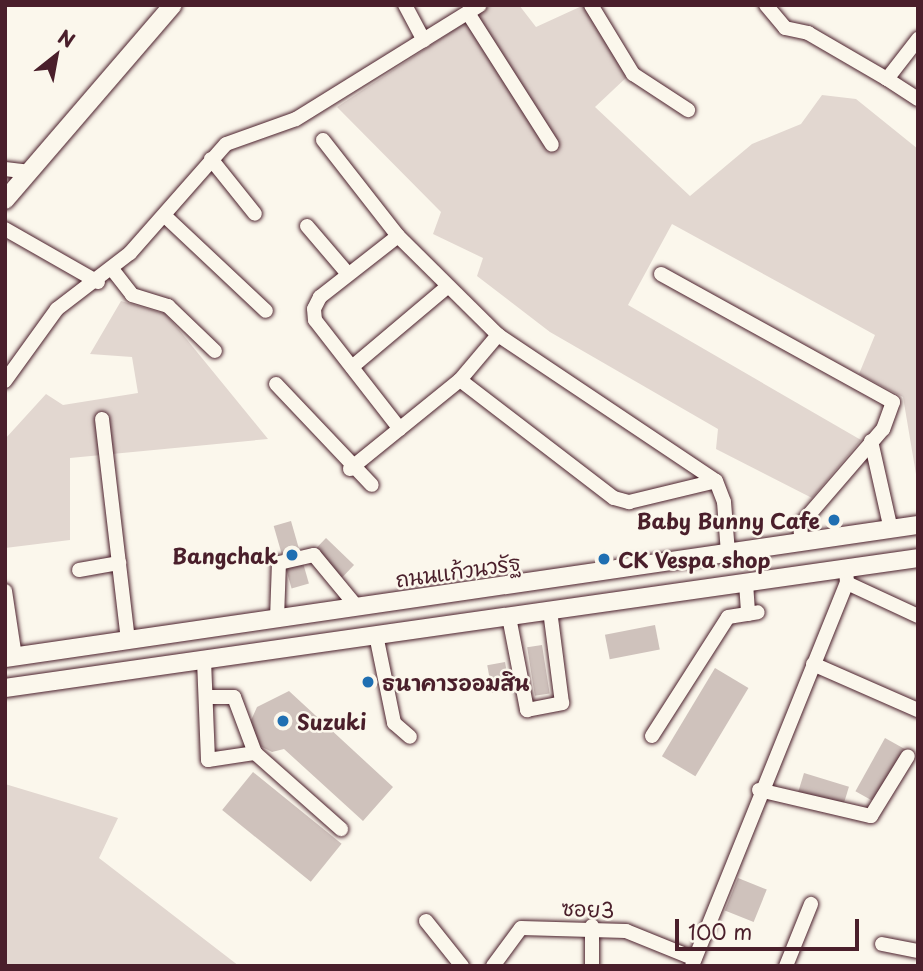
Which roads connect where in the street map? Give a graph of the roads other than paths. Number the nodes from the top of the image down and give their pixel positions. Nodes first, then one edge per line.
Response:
1 (173, 5) edge
2 (405, 5) edge
3 (591, 5) edge
4 (766, 5) edge
5 (474, 9) edge
6 (918, 39) edge
7 (424, 40) junction
8 (887, 79) junction
9 (918, 99) edge
10 (688, 110) dead end
11 (323, 141) dead end
12 (552, 145) dead end
13 (211, 159) junction
14 (5, 169) edge
15 (28, 172) junction
16 (5, 200) edge
17 (255, 214) dead end
18 (166, 218) junction
19 (307, 226) dead end
20 (5, 229) edge
21 (398, 236) junction
22 (113, 269) junction
23 (348, 274) junction
24 (662, 274) dead end
25 (97, 282) junction
26 (447, 288) junction
27 (266, 311) dead end
28 (498, 335) junction
29 (215, 351) dead end
30 (352, 367) junction
31 (460, 380) junction
32 (5, 381) edge
33 (276, 384) dead end
34 (102, 419) dead end
35 (400, 429) junction
36 (871, 441) junction
37 (350, 469) junction
38 (716, 481) junction
39 (372, 485) dead end
40 (918, 525) edge
41 (891, 530) junction
42 (802, 543) junction
43 (728, 553) junction
44 (918, 558) edge
45 (119, 563) junction
46 (79, 570) dead end
47 (847, 576) junction
48 (746, 583) junction
49 (5, 591) edge
50 (357, 607) junction
51 (550, 611) junction
52 (509, 617) junction
53 (918, 617) edge
54 (277, 619) junction
55 (376, 635) junction
56 (128, 640) junction
57 (10, 658) edge
58 (204, 660) junction
59 (813, 664) junction
60 (5, 688) edge
61 (206, 697) junction
62 (918, 710) edge
63 (652, 736) dead end
64 (410, 737) dead end
65 (255, 752) junction
66 (908, 757) dead end
67 (759, 790) junction
68 (341, 829) dead end
69 (811, 904) dead end
70 (426, 921) dead end
71 (592, 926) junction
72 (882, 944) dead end
73 (918, 951) edge
74 (694, 962) edge
75 (462, 966) edge
76 (492, 966) edge
77 (592, 966) edge
78 (786, 966) edge

1 - 15 main road
2 - 7 street
3 - 10 street
4 - 8 street
5 - 7 street
5 - 12 street
6 - 8 street
7 - 13 street
8 - 9 street
11 - 21 street
13 - 17 street
13 - 18 street
14 - 15 street
15 - 16 main road
18 - 22 street
18 - 27 street
19 - 23 street
20 - 25 street
21 - 23 street
21 - 26 street
22 - 25 street
22 - 29 street
23 - 30 street
24 - 36 street
25 - 32 street
26 - 28 street
26 - 30 street
28 - 31 street
28 - 38 street
30 - 35 street
31 - 35 street
31 - 38 street
33 - 37 street
34 - 45 street
35 - 37 street
36 - 41 street
36 - 42 street
37 - 39 street
38 - 43 street
40 - 41 main road, ถนนแก้วนวรัฐ
41 - 42 main road, ถนนแก้วนวรัฐ
42 - 43 main road, ถนนแก้วนวรัฐ
43 - 50 main road, ถนนแก้วนวรัฐ
44 - 47 main road
45 - 46 street
45 - 56 street
47 - 48 main road
47 - 53 street
47 - 59 street
48 - 51 main road
48 - 63 street
49 - 57 street
50 - 54 main road, ถนนแก้วนวรัฐ
50 - 54 street
51 - 52 main road
51 - 52 street
52 - 55 main road
54 - 56 main road, ถนนแก้วนวรัฐ
55 - 58 main road
55 - 64 street
56 - 57 main road, ถนนแก้วนวรัฐ
58 - 60 main road
58 - 61 street
59 - 62 street
59 - 67 street
61 - 65 street
61 - 65 street
65 - 68 street
66 - 67 street
67 - 74 street
69 - 78 street
70 - 75 street
71 - 74 street, ซอย3
71 - 76 street, ซอย3
71 - 77 street
72 - 73 street

